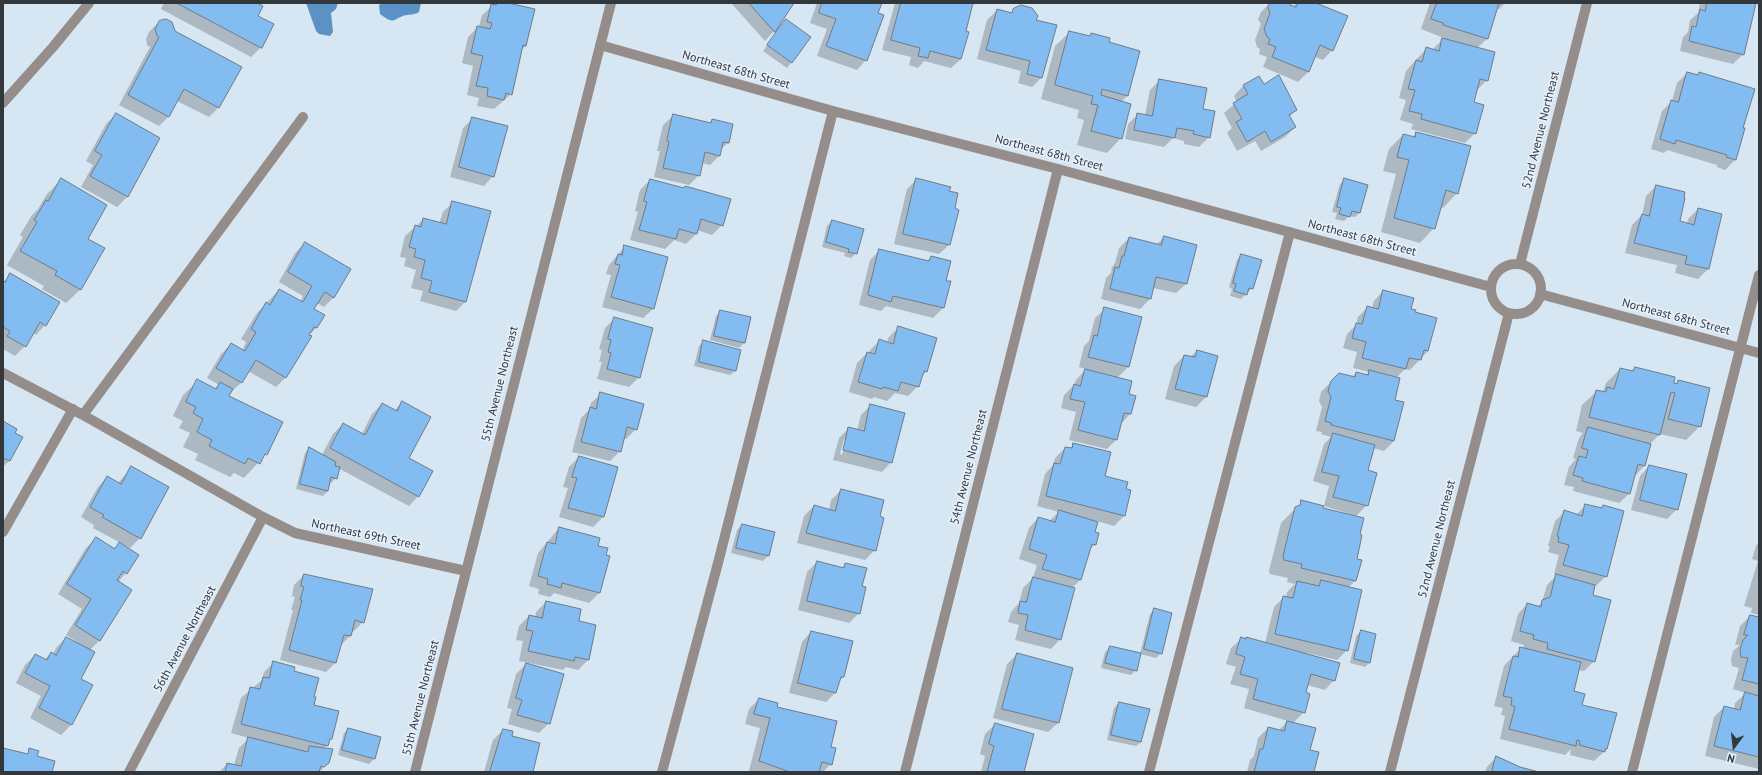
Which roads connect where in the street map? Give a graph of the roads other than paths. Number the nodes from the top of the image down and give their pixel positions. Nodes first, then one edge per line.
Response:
1 (89, 3) edge
2 (611, 3) edge
3 (1587, 3) edge
4 (600, 45) junction
5 (3, 103) edge
6 (833, 111) junction
7 (303, 117) dead end
8 (1058, 169) junction
9 (1290, 232) junction
10 (1520, 264) junction
11 (1759, 275) edge
12 (1491, 287) junction
13 (1540, 294) junction
14 (1509, 313) junction
15 (1740, 348) junction
16 (1759, 353) edge
17 (3, 373) edge
18 (73, 409) junction
19 (83, 415) junction
20 (263, 517) junction
21 (3, 532) edge
22 (466, 571) junction
23 (129, 772) edge
24 (415, 772) edge
25 (662, 772) edge
26 (905, 772) edge
27 (1149, 772) edge
28 (1390, 772) edge
29 (1632, 772) edge

1 - 5 street
2 - 4 street, 55th Avenue Northeast
3 - 10 street, 52nd Avenue Northeast
4 - 6 street, Northeast 68th Street
4 - 22 street, 55th Avenue Northeast
6 - 8 street, Northeast 68th Street
6 - 25 street
7 - 19 street
8 - 9 street, Northeast 68th Street
8 - 26 street, 54th Avenue Northeast
9 - 12 street, Northeast 68th Street
9 - 27 street
10 - 12 street
10 - 13 street
11 - 15 street
12 - 14 street
13 - 14 street
13 - 15 street, Northeast 68th Street
14 - 28 street, 52nd Avenue Northeast
15 - 16 street, Northeast 68th Street
15 - 29 street
17 - 18 street, Northeast 69th Street
18 - 19 street, Northeast 69th Street
18 - 21 street
19 - 20 street, Northeast 69th Street
20 - 22 street, Northeast 69th Street
20 - 23 street, 56th Avenue Northeast
22 - 24 street, 55th Avenue Northeast

